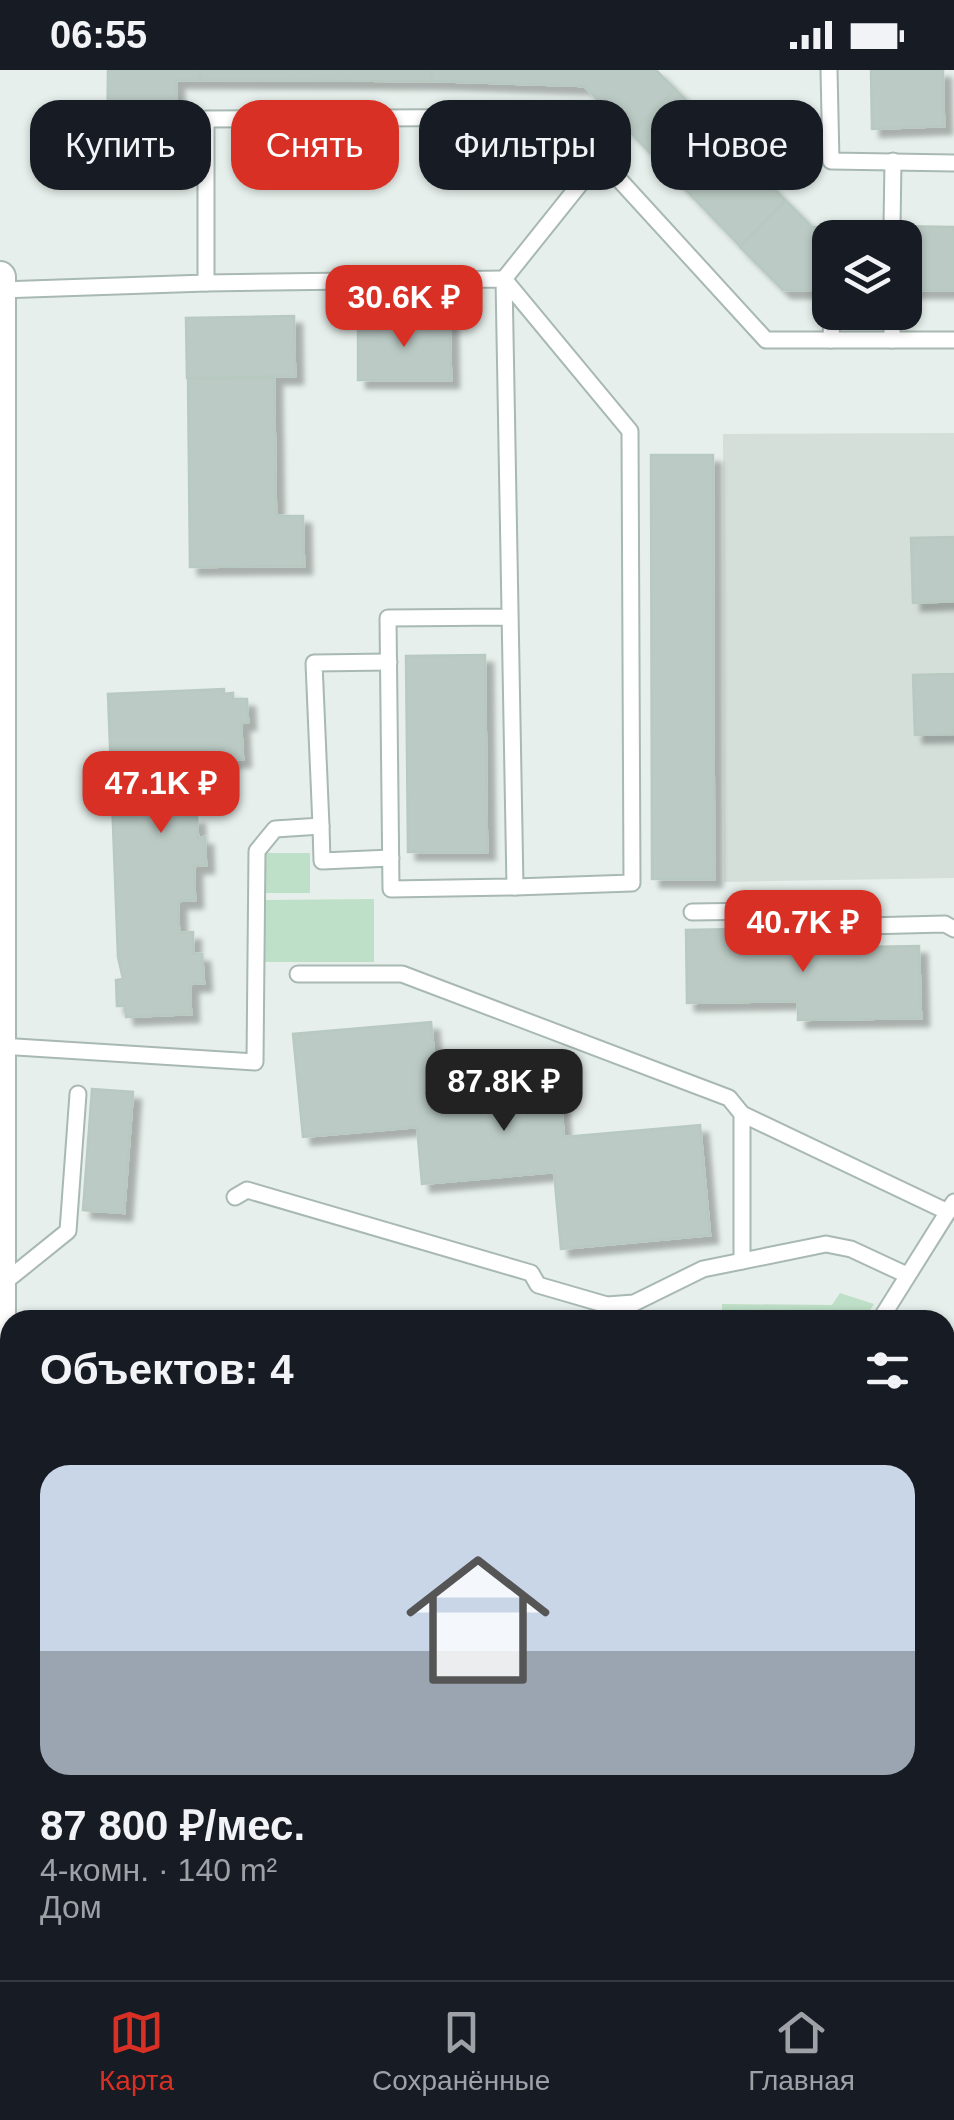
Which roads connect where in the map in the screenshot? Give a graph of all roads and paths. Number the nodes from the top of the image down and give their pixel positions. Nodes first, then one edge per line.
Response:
1 (829, 70) edge
2 (419, 118) edge
3 (892, 161) junction
4 (954, 163) edge
5 (575, 190) edge
6 (628, 190) edge
7 (892, 220) edge
8 (0, 277) edge
9 (504, 278) junction
10 (206, 283) junction
11 (0, 290) edge
12 (832, 330) edge
13 (892, 330) edge
14 (832, 340) junction
15 (892, 340) junction
16 (954, 340) edge
17 (510, 617) junction
18 (389, 662) junction
19 (0, 672) edge
20 (321, 826) junction
21 (391, 858) junction
22 (515, 887) junction
23 (692, 912) dead end
24 (954, 929) edge
25 (1, 934) edge
26 (298, 974) dead end
27 (0, 1046) edge
28 (78, 1094) dead end
29 (742, 1114) junction
30 (1, 1169) edge
31 (235, 1197) dead end
32 (951, 1207) edge
33 (742, 1261) junction
34 (907, 1275) junction
35 (1, 1285) edge
36 (1, 1310) edge
37 (886, 1310) edge

1 - 3 lane
2 - 10 lane
3 - 4 lane
3 - 7 lane
5 - 9 lane
6 - 14 lane
8 - 11 street
9 - 10 lane
9 - 17 lane
9 - 22 lane
10 - 11 lane
11 - 19 street
12 - 14 lane
13 - 15 lane
14 - 15 lane
15 - 16 lane
17 - 18 lane
17 - 22 lane
18 - 20 lane
18 - 21 lane
19 - 25 street
20 - 21 lane
20 - 27 lane
21 - 22 lane
23 - 24 lane
25 - 27 street
26 - 29 lane
27 - 30 street
28 - 35 lane
29 - 32 lane
29 - 33 lane
30 - 35 street
31 - 33 lane
32 - 34 lane
33 - 34 lane
34 - 37 lane
35 - 36 street

